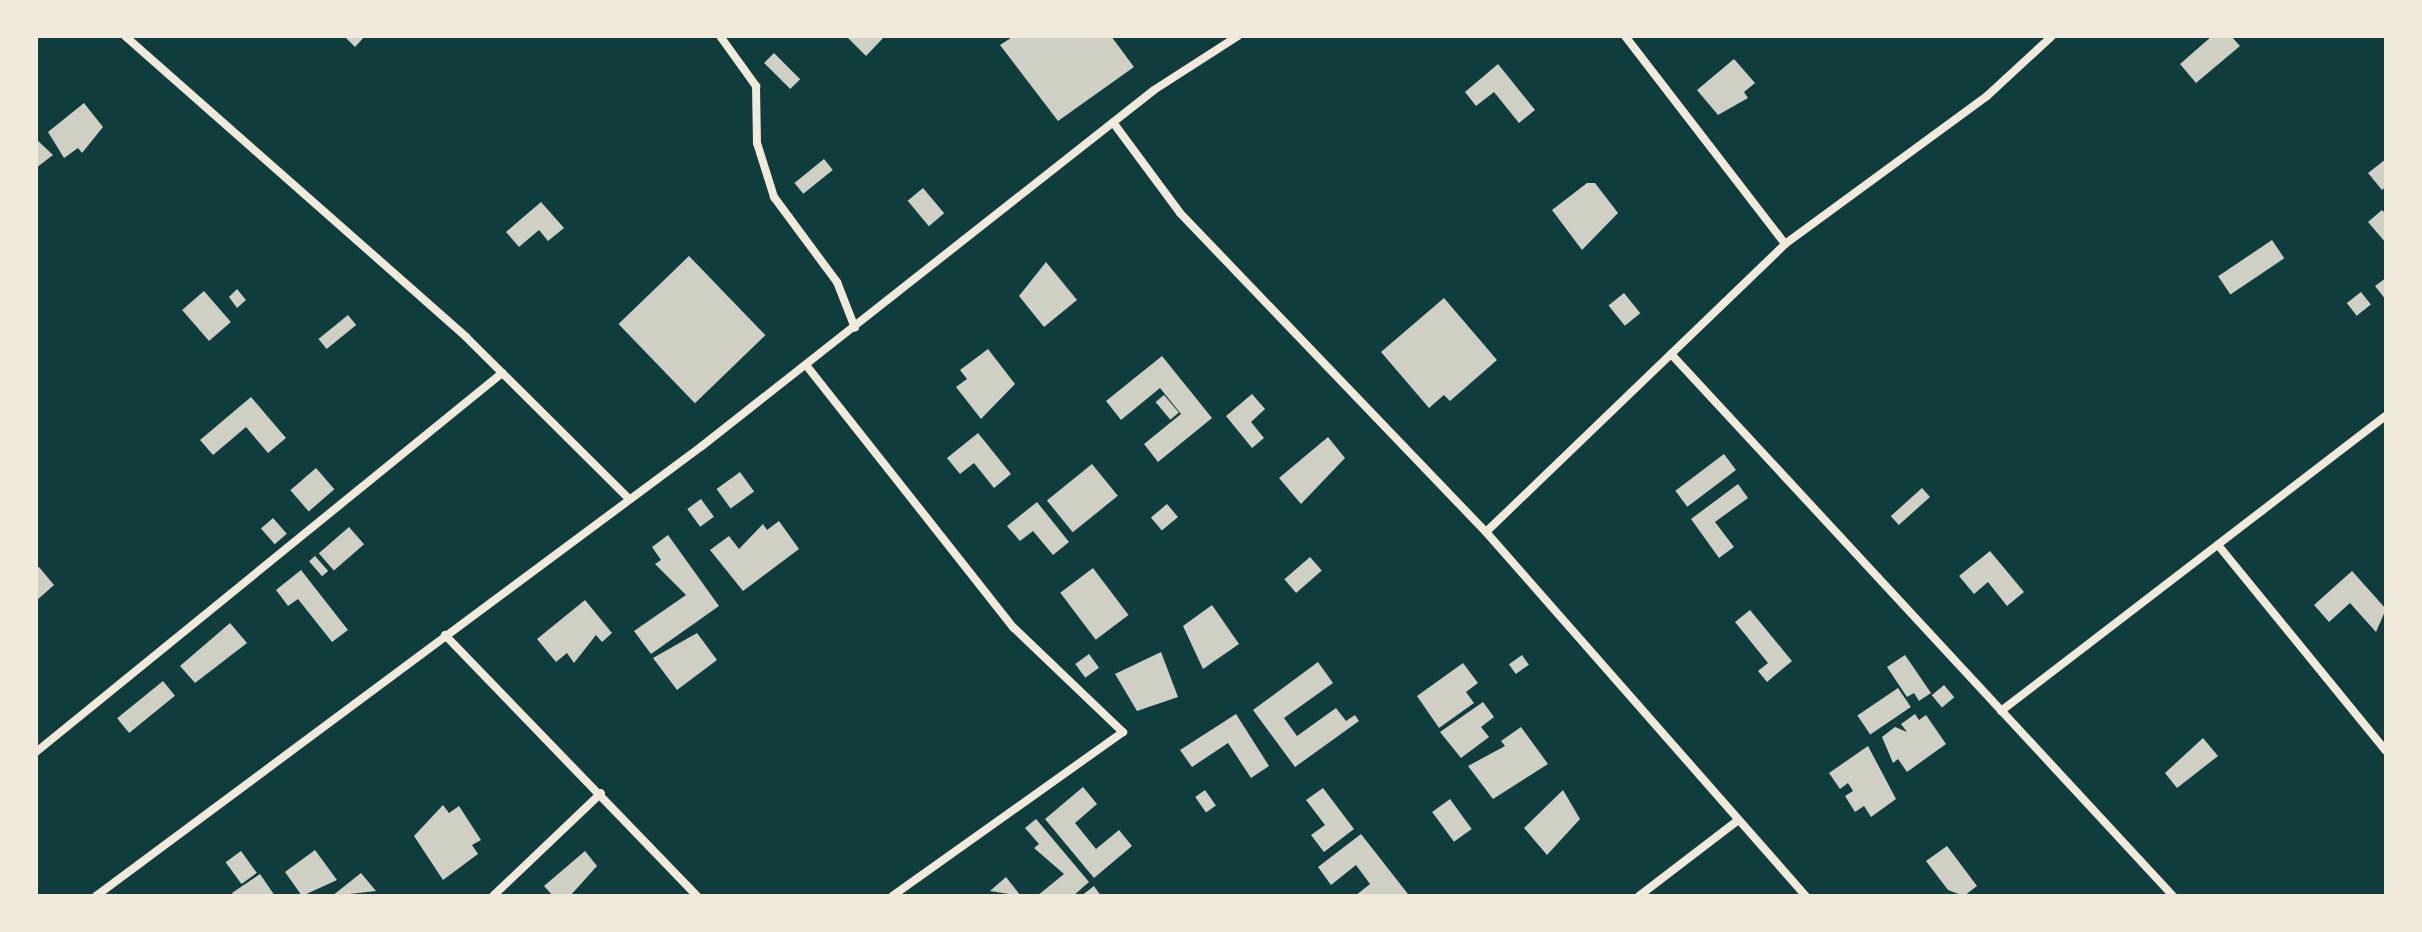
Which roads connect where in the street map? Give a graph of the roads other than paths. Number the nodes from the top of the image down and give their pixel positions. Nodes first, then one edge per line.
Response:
1 (125, 36) edge
2 (720, 36) edge
3 (1238, 36) edge
4 (1625, 36) edge
5 (2052, 36) edge
6 (1115, 125) junction
7 (1785, 244) junction
8 (855, 328) junction
9 (1671, 354) junction
10 (806, 365) junction
11 (502, 373) junction
12 (2386, 416) edge
13 (628, 498) junction
14 (1486, 532) junction
15 (2218, 545) junction
16 (445, 635) junction
17 (2001, 711) junction
18 (2386, 751) edge
19 (36, 752) edge
20 (601, 793) junction
21 (1737, 821) junction
22 (96, 896) edge
23 (493, 896) edge
24 (697, 896) edge
25 (892, 896) edge
26 (1639, 896) edge
27 (1806, 896) edge
28 (2173, 896) edge

1 - 11 street
2 - 8 street
3 - 6 street
4 - 7 street
5 - 7 street
6 - 8 street
6 - 14 street
7 - 9 street
8 - 10 street
9 - 14 street
9 - 17 street
10 - 13 street
10 - 25 street
11 - 13 street
11 - 19 street
12 - 15 street
13 - 16 street
14 - 21 street
15 - 17 street
15 - 18 street
16 - 20 street
16 - 22 street
17 - 28 street
20 - 23 street
20 - 24 street
21 - 26 street
21 - 27 street

